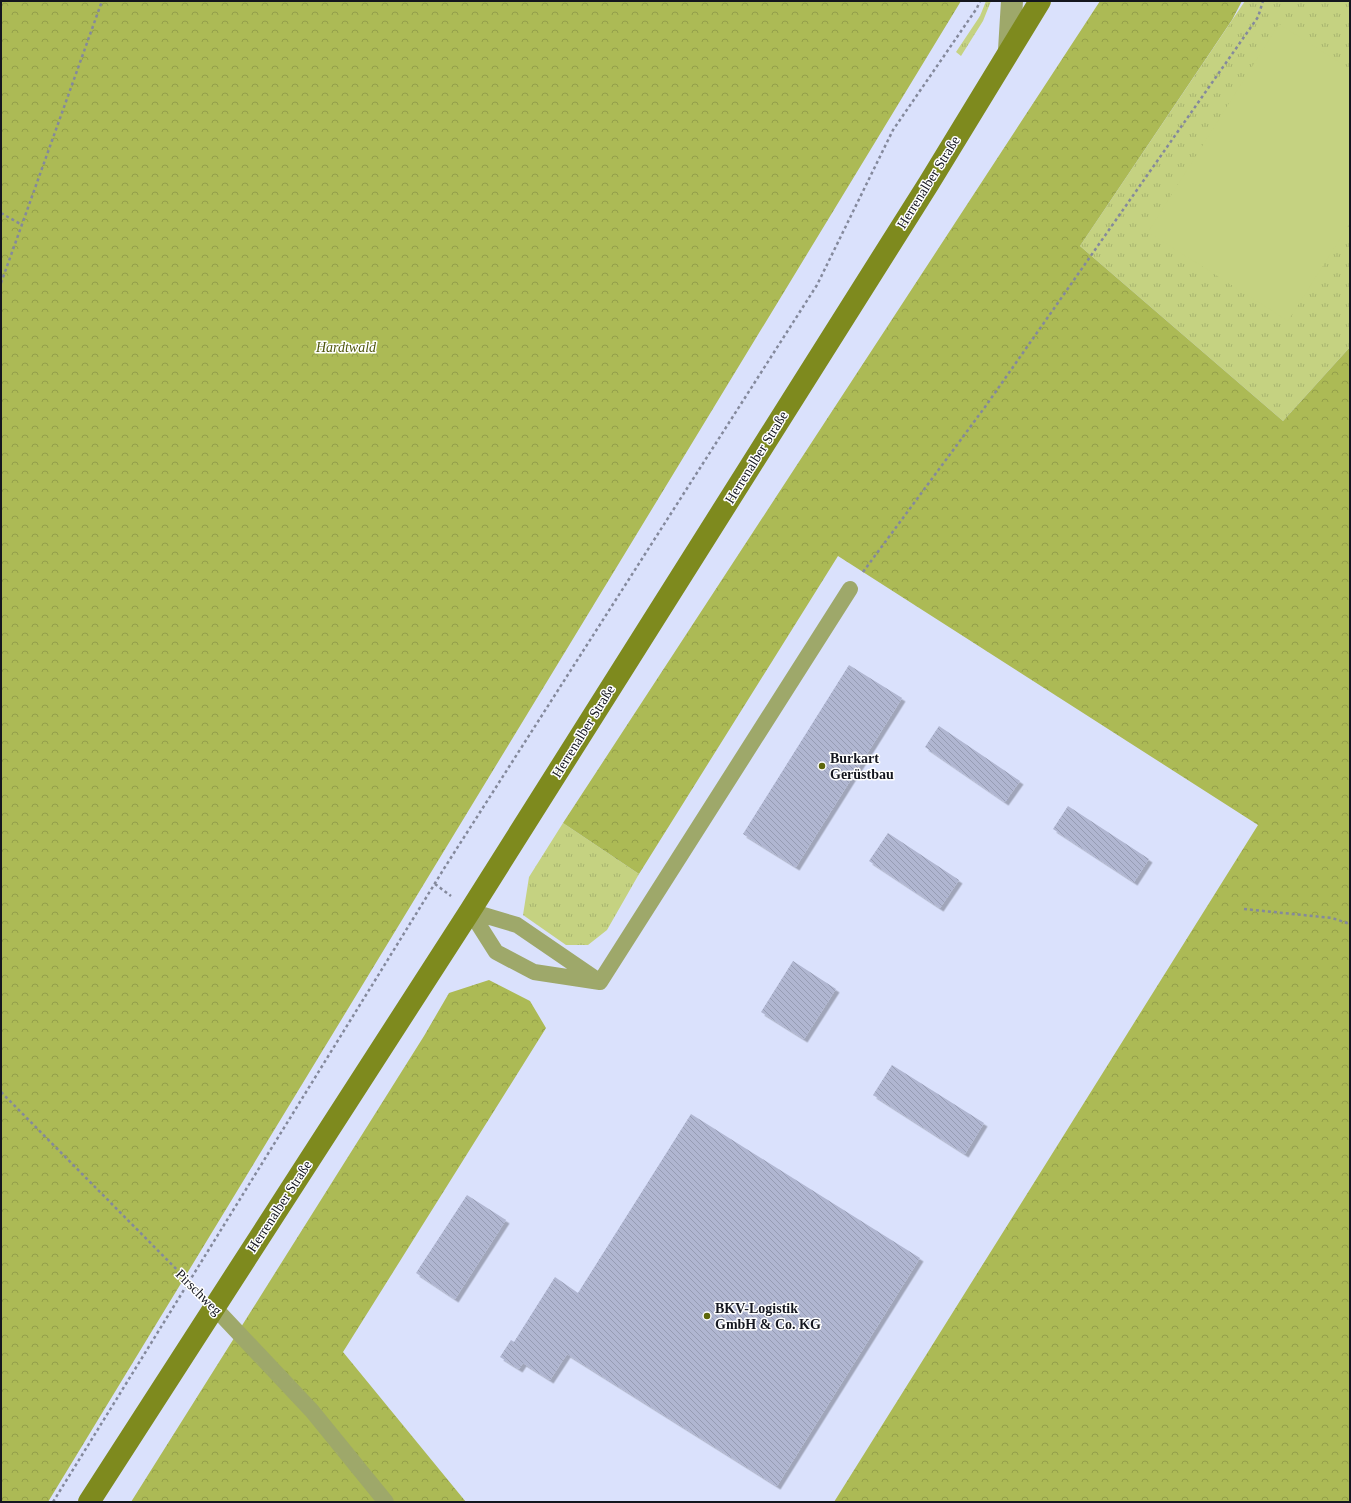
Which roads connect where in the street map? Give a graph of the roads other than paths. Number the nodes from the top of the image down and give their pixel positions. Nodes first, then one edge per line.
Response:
1 (1012, 1) edge
2 (1040, 1) edge
3 (1009, 50) junction
4 (850, 589) road end
5 (470, 911) junction
6 (600, 982) junction
7 (214, 1307) junction
8 (90, 1502) edge
9 (386, 1502) edge

1 - 3 street
2 - 3 main road, Herrenalber Straße
3 - 5 main road, Herrenalber Straße
4 - 6 lane
5 - 6 lane
5 - 6 lane
5 - 7 main road, Herrenalber Straße
7 - 8 main road, Herrenalber Straße
7 - 9 lane, Pirschweg

